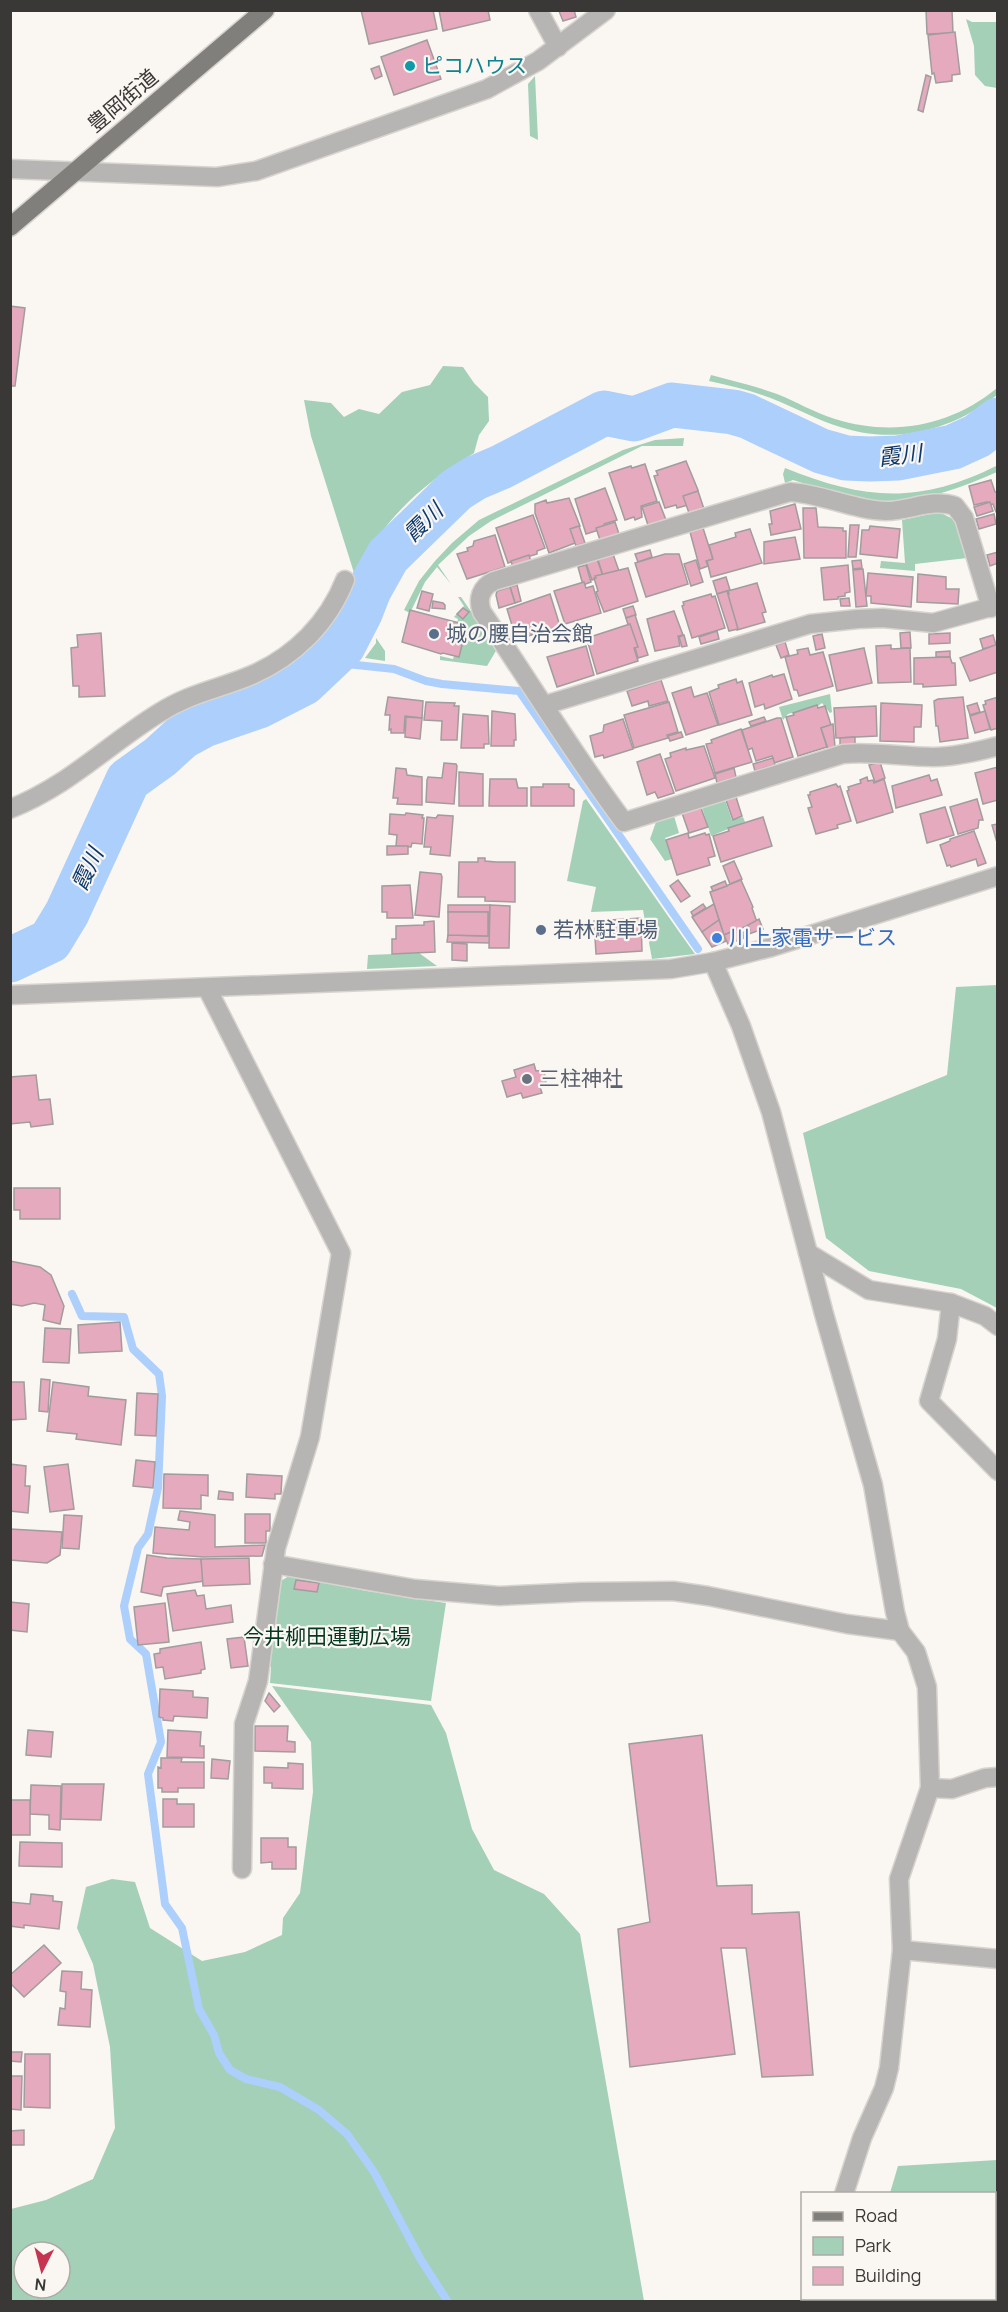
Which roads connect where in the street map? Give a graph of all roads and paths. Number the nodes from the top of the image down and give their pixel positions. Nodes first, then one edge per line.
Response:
1 (265, 10) edge
2 (538, 10) edge
3 (606, 10) edge
4 (558, 47) junction
5 (10, 169) edge
6 (76, 171) junction
7 (10, 227) edge
8 (345, 580) dead end
9 (994, 607) edge
10 (545, 705) junction
11 (998, 746) edge
12 (10, 809) edge
13 (998, 876) edge
14 (713, 962) junction
15 (207, 988) junction
16 (10, 995) edge
17 (808, 1252) junction
18 (951, 1303) junction
19 (998, 1326) edge
20 (998, 1471) edge
21 (273, 1564) junction
22 (900, 1631) junction
23 (998, 1777) edge
24 (930, 1788) junction
25 (242, 1869) dead end
26 (902, 1950) junction
27 (998, 1959) edge
28 (844, 2192) edge

1 - 6 main road, 豊岡街道
2 - 4 street
3 - 4 street
4 - 6 street
5 - 6 street
6 - 7 main road, 豊岡街道
8 - 12 street
9 - 10 street
9 - 10 street
10 - 11 street
13 - 14 street
14 - 15 street
14 - 17 street
15 - 16 street
15 - 21 street
17 - 18 street
17 - 22 street
18 - 19 street
18 - 20 street
21 - 22 street
21 - 25 street
22 - 24 street
23 - 24 street
24 - 26 street
26 - 27 street
26 - 28 street

